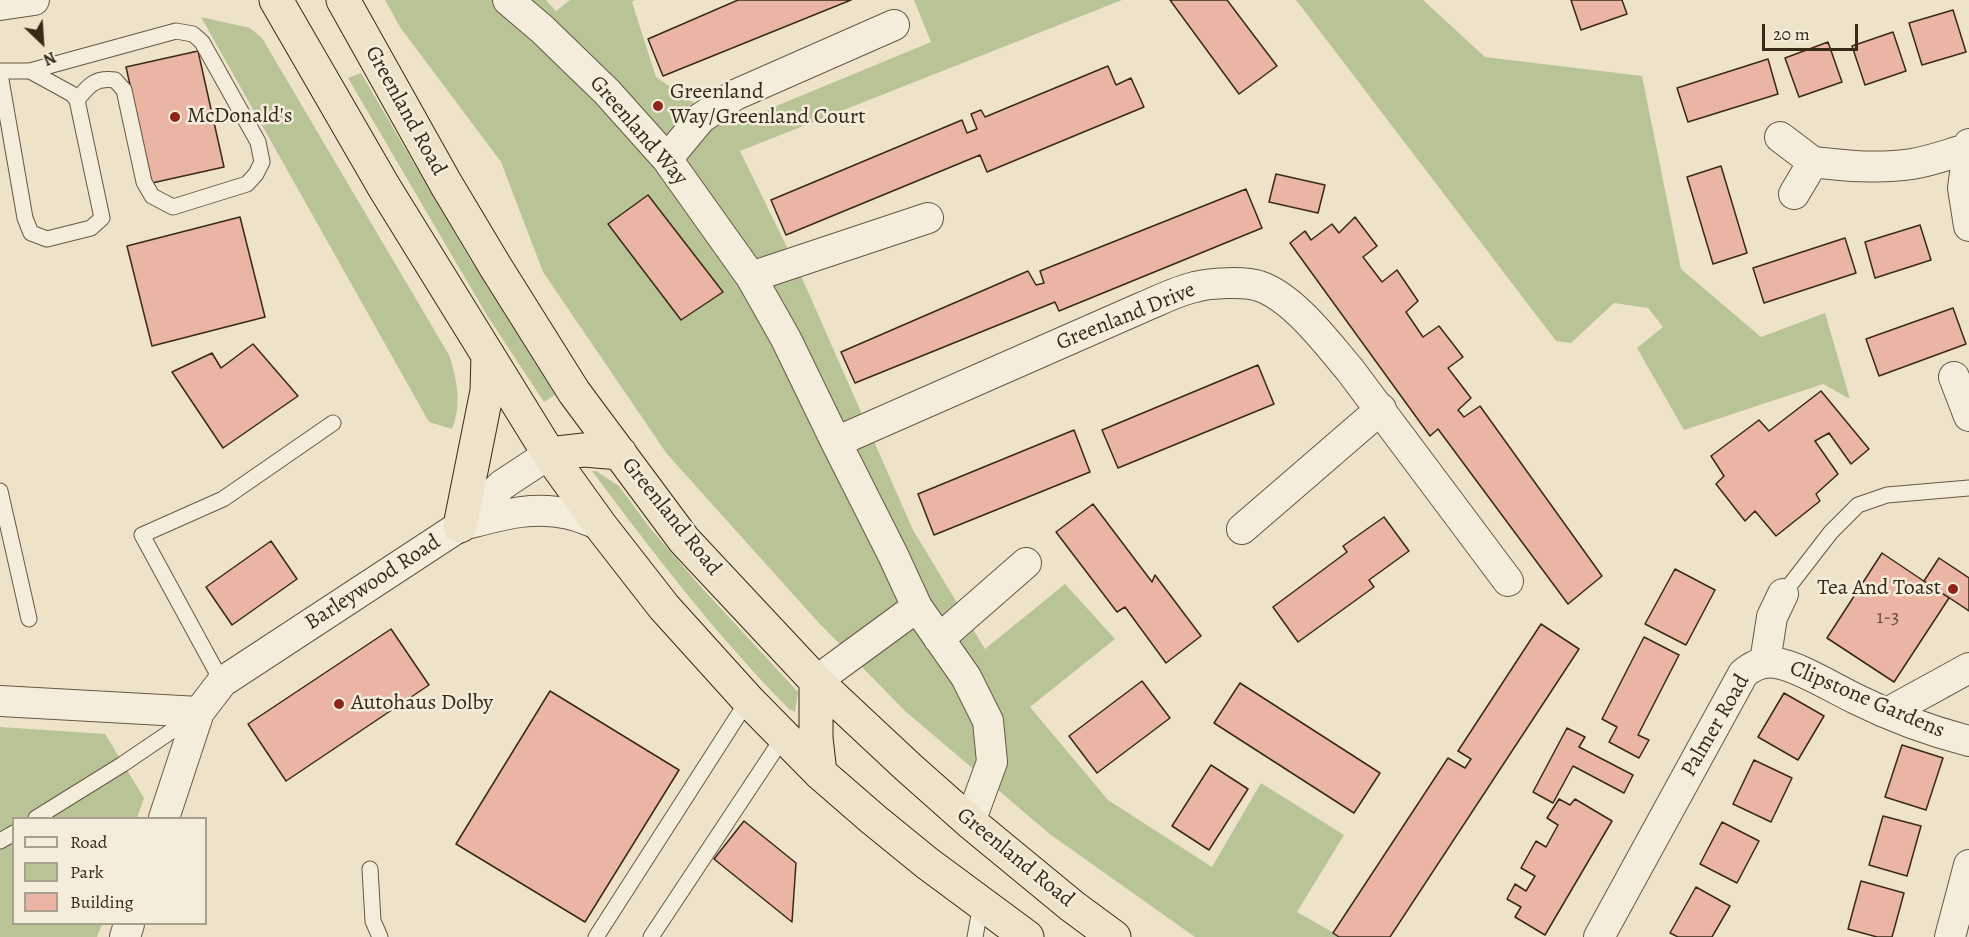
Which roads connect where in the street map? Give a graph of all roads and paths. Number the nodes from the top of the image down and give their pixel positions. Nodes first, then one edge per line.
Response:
1 (34, 0) edge
2 (276, 0) edge
3 (343, 0) edge
4 (508, 0) edge
5 (0, 5) edge
6 (894, 25) dead end
7 (30, 71) junction
8 (0, 72) edge
9 (78, 107) junction
10 (1780, 137) dead end
11 (1968, 146) edge
12 (667, 159) junction
13 (1813, 162) junction
14 (1794, 194) dead end
15 (927, 219) dead end
16 (1969, 226) edge
17 (751, 277) junction
18 (488, 355) junction
19 (1954, 377) dead end
20 (1381, 410) junction
21 (1969, 416) edge
22 (333, 423) dead end
23 (836, 442) junction
24 (620, 453) junction
25 (549, 454) junction
26 (1969, 488) edge
27 (0, 491) edge
28 (600, 525) junction
29 (460, 526) junction
30 (1242, 529) dead end
31 (1026, 563) dead end
32 (1508, 581) dead end
33 (1783, 594) joint
34 (917, 607) junction
35 (29, 619) dead end
36 (939, 639) junction
37 (1765, 662) junction
38 (1969, 668) edge
39 (816, 681) junction
40 (222, 682) junction
41 (748, 700) junction
42 (0, 701) edge
43 (199, 712) junction
44 (1887, 713) junction
45 (784, 736) junction
46 (1969, 741) edge
47 (820, 772) junction
48 (39, 817) edge
49 (165, 817) edge
50 (970, 822) junction
51 (1969, 865) edge
52 (370, 868) dead end
53 (981, 904) junction
54 (380, 937) edge
55 (596, 937) edge
56 (651, 937) edge
57 (975, 937) edge
58 (1027, 937) edge
59 (1114, 937) edge
60 (1599, 937) edge
61 (1950, 937) edge

1 - 5 street
2 - 18 highway
3 - 24 highway, Greenland Road
4 - 12 street, Greenland Way
6 - 12 street
7 - 8 lane
7 - 9 lane
7 - 9 lane
8 - 9 lane
10 - 13 street
11 - 13 street
11 - 16 street
12 - 17 street, Greenland Way
13 - 14 street
15 - 17 street
17 - 23 street, Greenland Way
18 - 25 highway
18 - 29 highway
19 - 21 street
20 - 23 street, Greenland Drive
20 - 30 street
20 - 32 street, Greenland Drive
22 - 40 lane
23 - 34 street, Greenland Way
24 - 25 highway
24 - 39 highway, Greenland Road
25 - 28 highway
25 - 29 street, Barleywood Road
26 - 33 lane, Palmer Road
27 - 35 lane
28 - 29 street
28 - 41 highway
29 - 40 street, Barleywood Road
31 - 36 street
33 - 37 street, Palmer Road
34 - 36 street, Greenland Way
34 - 39 street
36 - 50 street, Greenland Way
37 - 44 street, Clipstone Gardens
37 - 60 street, Palmer Road
38 - 44 street
39 - 47 highway
39 - 50 highway, Greenland Road
40 - 43 street, Barleywood Road
41 - 45 highway
41 - 55 lane
42 - 43 street
43 - 48 lane
43 - 49 street, Barleywood Road
44 - 46 street, Clipstone Gardens
45 - 47 highway
45 - 56 lane
47 - 53 highway
50 - 59 highway, Greenland Road
51 - 61 street
52 - 54 lane
53 - 57 lane
53 - 58 highway

